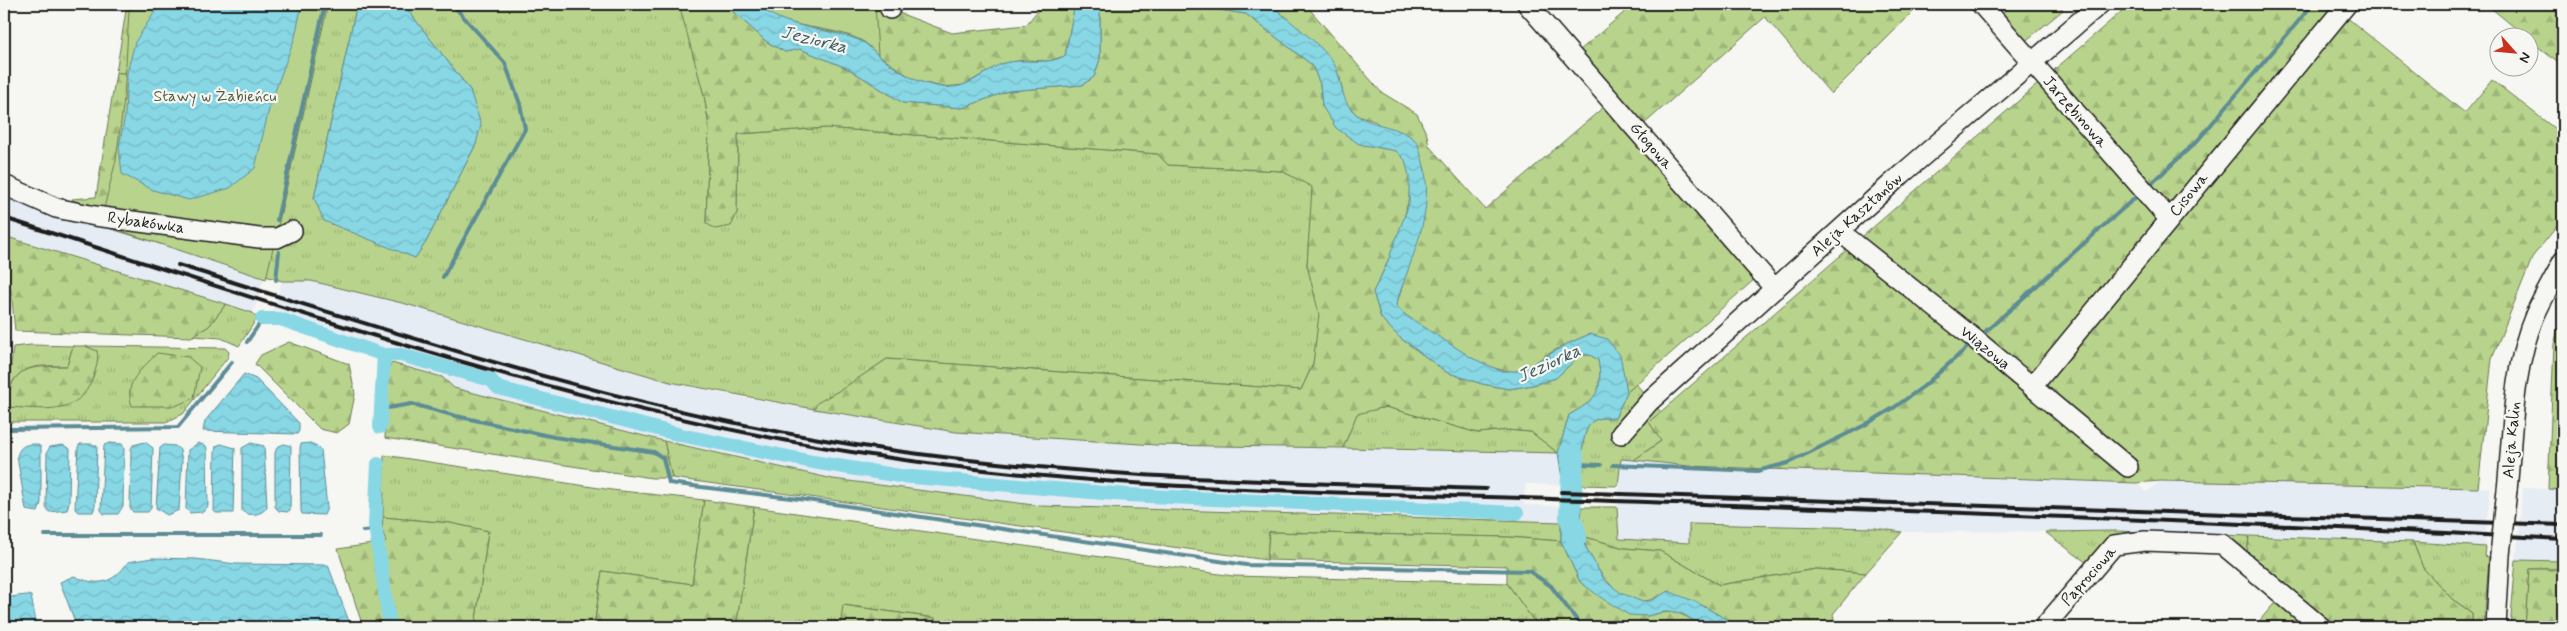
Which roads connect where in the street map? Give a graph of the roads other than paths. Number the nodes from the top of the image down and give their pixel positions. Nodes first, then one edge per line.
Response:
1 (1527, 4) edge
2 (1980, 4) edge
3 (2100, 4) edge
4 (2347, 4) edge
5 (2032, 63) junction
6 (4, 185) edge
7 (2169, 219) junction
8 (292, 231) dead end
9 (1839, 231) junction
10 (2563, 261) edge
11 (1775, 289) junction
12 (2032, 387) junction
13 (1621, 434) dead end
14 (2128, 467) dead end
15 (2044, 627) edge
16 (2320, 627) edge
17 (2496, 627) edge

1 - 11 street, Głogowa
2 - 5 street, Jarzębinowa
3 - 5 street, Aleja Kasztanów
4 - 7 street, Cisowa
5 - 7 street, Jarzębinowa
5 - 9 street, Aleja Kasztanów
6 - 8 street, Rybakówka
7 - 12 street, Cisowa
9 - 11 street, Aleja Kasztanów
9 - 12 street, Wiązowa
10 - 17 street, Aleja Kalin, bridge
11 - 13 street, Aleja Kasztanów
12 - 14 street, Wiązowa
15 - 16 street, Paprociowa

